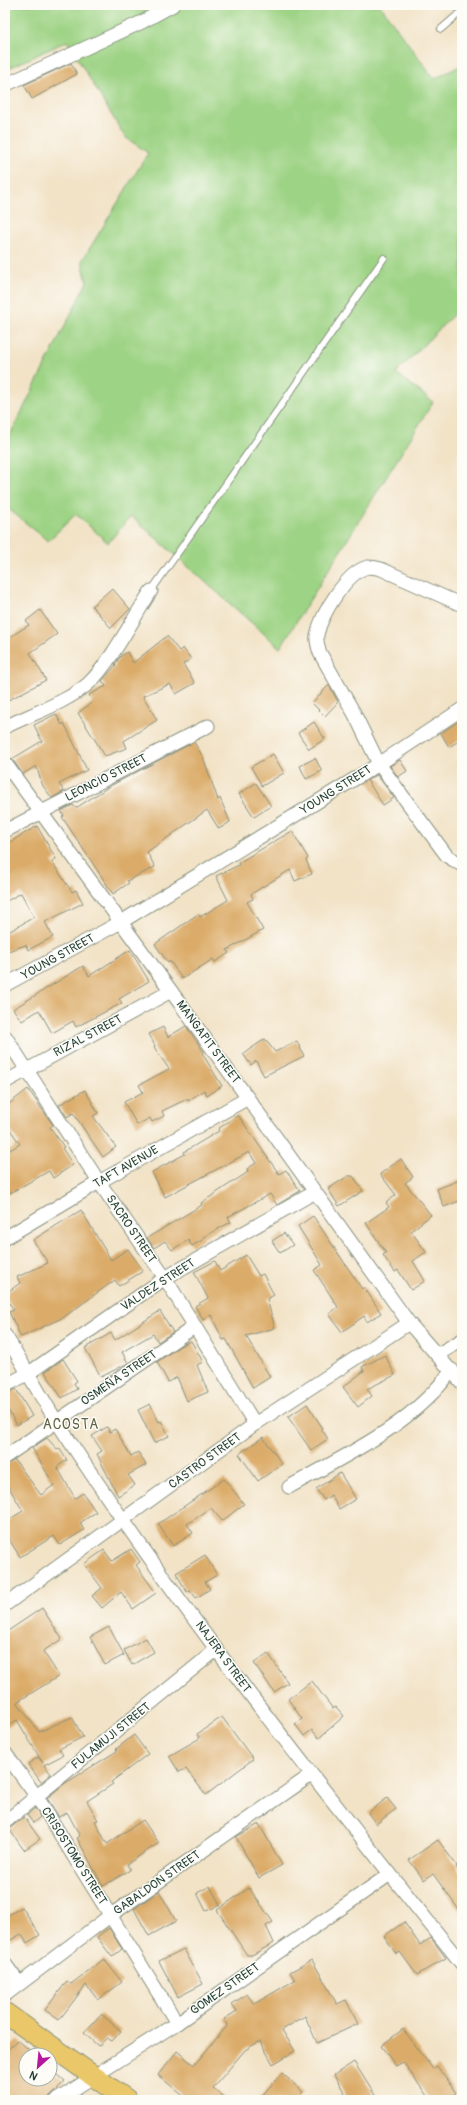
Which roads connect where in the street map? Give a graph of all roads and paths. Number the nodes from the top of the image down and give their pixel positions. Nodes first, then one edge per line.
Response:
1 (173, 5) edge
2 (462, 11) edge
3 (441, 29) dead end
4 (5, 85) edge
5 (384, 258) dead end
6 (151, 591) joint
7 (462, 605) edge
8 (462, 709) edge
9 (208, 726) dead end
10 (5, 727) edge
11 (5, 763) edge
12 (379, 764) junction
13 (39, 812) junction
14 (5, 831) edge
15 (462, 865) edge
16 (121, 922) junction
17 (5, 986) edge
18 (171, 991) junction
19 (5, 1036) edge
20 (28, 1069) junction
21 (5, 1082) edge
22 (248, 1098) junction
23 (99, 1182) junction
24 (315, 1192) junction
25 (5, 1238) edge
26 (165, 1278) junction
27 (409, 1323) junction
28 (194, 1327) junction
29 (5, 1335) edge
30 (462, 1340) edge
31 (437, 1355) junction
32 (452, 1370) junction
33 (29, 1373) junction
34 (462, 1383) edge
35 (5, 1386) edge
36 (56, 1420) junction
37 (255, 1424) junction
38 (5, 1457) edge
39 (290, 1487) dead end
40 (124, 1520) junction
41 (5, 1605) edge
42 (216, 1650) junction
43 (5, 1752) edge
44 (311, 1775) junction
45 (37, 1797) junction
46 (5, 1822) edge
47 (390, 1874) junction
48 (112, 1915) junction
49 (5, 1964) edge
50 (462, 1964) edge
51 (19, 1983) junction
52 (5, 1995) edge
53 (5, 2013) edge
54 (177, 2023) junction
55 (95, 2077) junction
56 (57, 2100) edge
57 (127, 2100) edge

1 - 4 street
2 - 3 lane
5 - 6 lane
6 - 10 street
7 - 12 street, YOUNG STREET
8 - 12 street
9 - 13 street, LEONCIO STREET
11 - 13 street, MANGAPIT STREET
12 - 15 street
12 - 16 street, YOUNG STREET
13 - 14 street, LEONCIO STREET
13 - 16 street, MANGAPIT STREET
16 - 17 street, YOUNG STREET
16 - 18 street, MANGAPIT STREET
18 - 20 street, RIZAL STREET
18 - 22 street, MANGAPIT STREET
19 - 20 street, SACRO STREET
20 - 21 street, RIZAL STREET
20 - 23 street, SACRO STREET
22 - 23 street, TAFT AVENUE
22 - 24 street, MANGAPIT STREET
23 - 25 street, TAFT AVENUE
23 - 26 street, SACRO STREET
24 - 26 street, VALDEZ STREET
24 - 27 street, MANGAPIT STREET
26 - 28 street, SACRO STREET
26 - 33 street, VALDEZ STREET
27 - 31 street, MANGAPIT STREET
27 - 37 street, CASTRO STREET
28 - 36 street, OSMEÑA STREET
28 - 37 street, SACRO STREET
29 - 33 street, NAJERA STREET
30 - 31 street
31 - 32 street, MANGAPIT STREET
32 - 34 street, MANGAPIT STREET
32 - 39 street
33 - 35 street, VALDEZ STREET
33 - 36 street, NAJERA STREET
36 - 38 street, OSMEÑA STREET
36 - 40 street, NAJERA STREET
37 - 40 street, CASTRO STREET
40 - 41 street, CASTRO STREET
40 - 42 street, NAJERA STREET
42 - 44 street, NAJERA STREET
42 - 45 street, FULAMUJI STREET
43 - 45 street, CRISOSTOMO STREET
44 - 47 street, NAJERA STREET
44 - 48 street, GABALDON STREET
45 - 46 street, FULAMUJI STREET
45 - 48 street, CRISOSTOMO STREET
47 - 50 street, NAJERA STREET
47 - 54 street, GOMEZ STREET
48 - 51 street, GABALDON STREET
48 - 54 street, CRISOSTOMO STREET
49 - 51 street
51 - 52 street, GABALDON STREET
53 - 55 main road
54 - 55 street, GOMEZ STREET
55 - 56 street, GOMEZ STREET
55 - 57 main road

